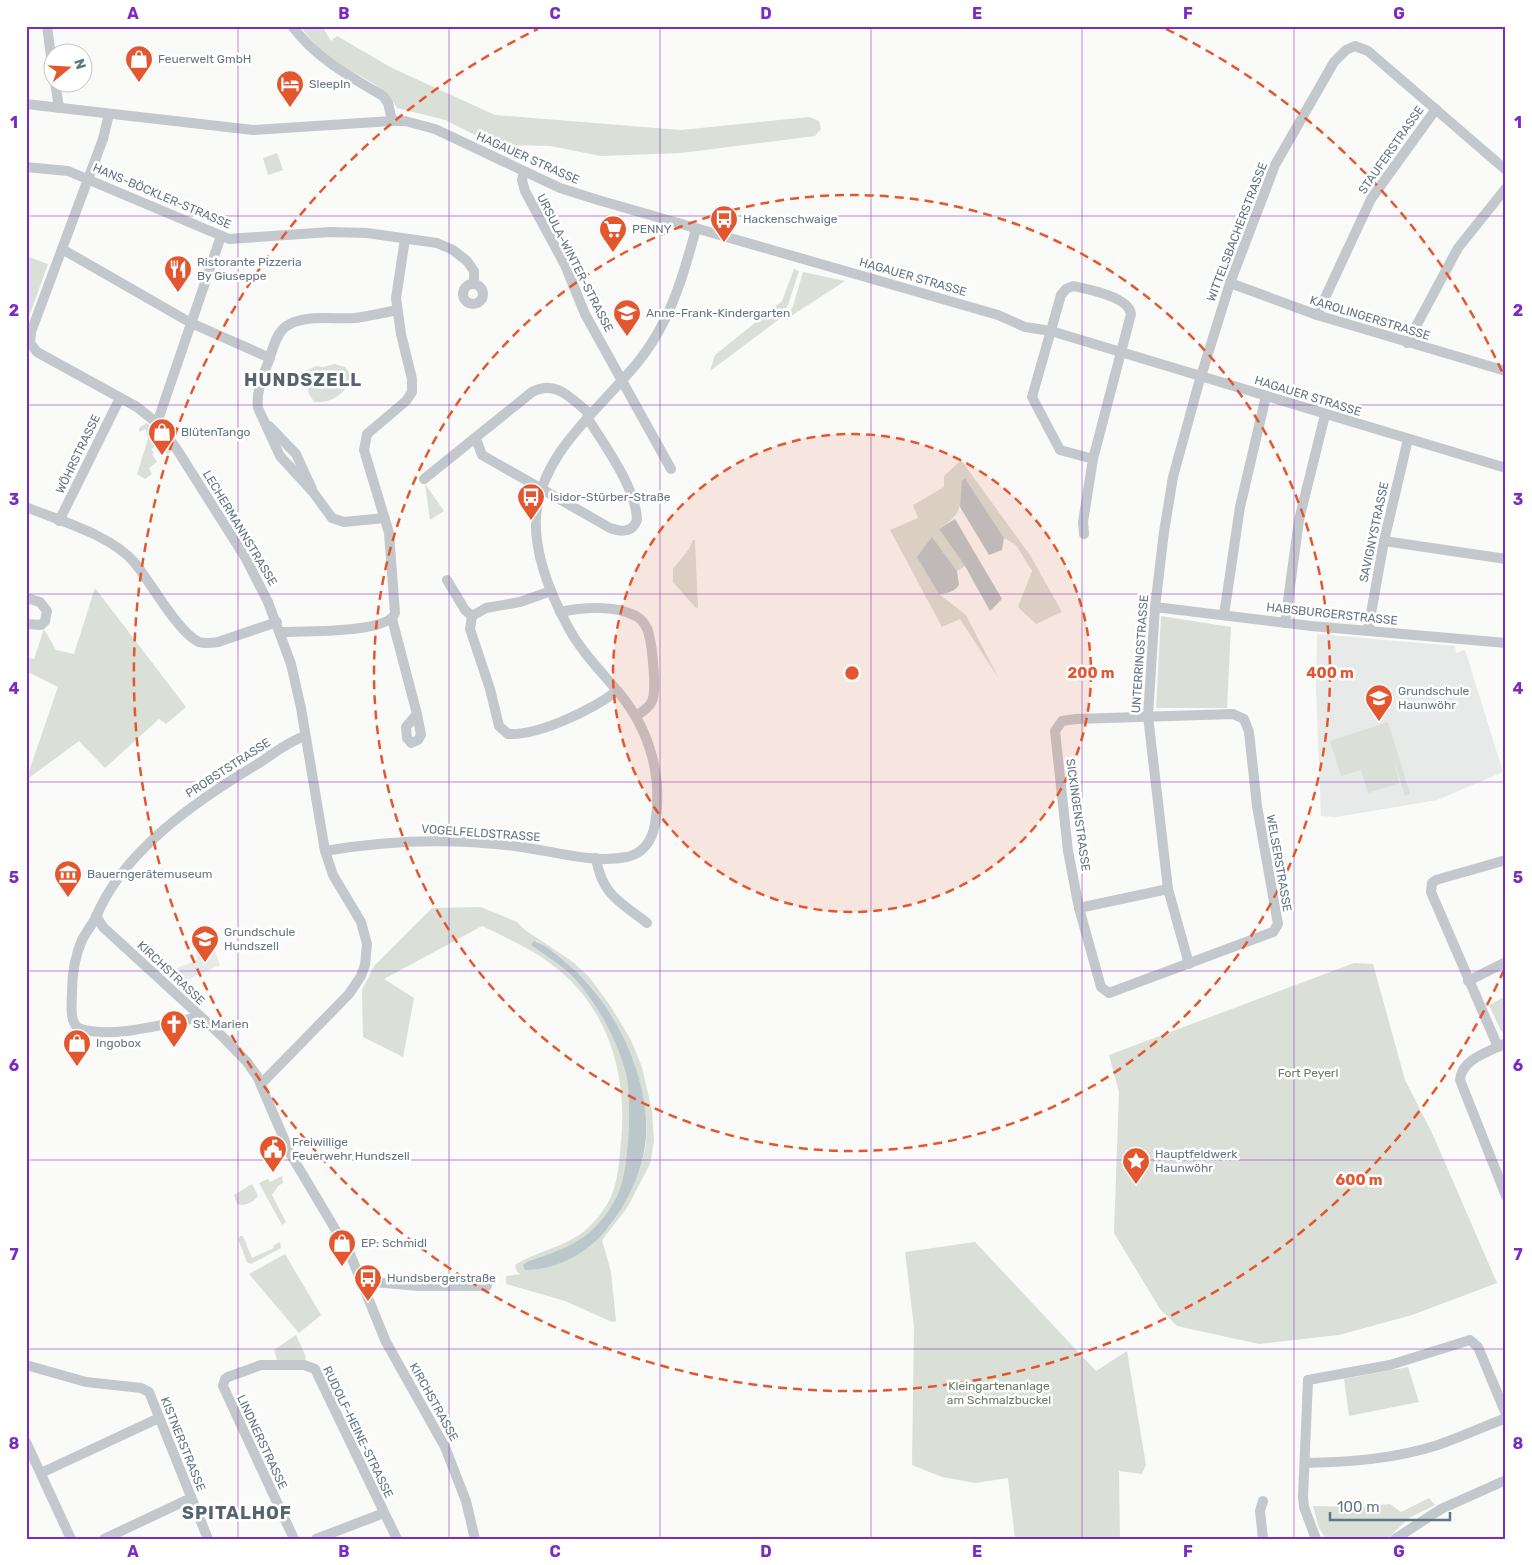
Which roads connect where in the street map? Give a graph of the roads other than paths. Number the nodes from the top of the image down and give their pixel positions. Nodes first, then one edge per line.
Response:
1 (47, 26) edge
2 (292, 26) edge
3 (49, 42) edge
4 (57, 92) edge
5 (26, 104) edge
6 (59, 108) junction
7 (1436, 109) junction
8 (110, 114) junction
9 (392, 121) junction
10 (26, 167) edge
11 (1506, 170) edge
12 (524, 172) junction
13 (88, 178) junction
14 (1506, 188) edge
15 (696, 229) junction
16 (221, 236) junction
17 (405, 239) junction
18 (62, 249) junction
19 (1230, 283) junction
20 (474, 284) dead end
21 (397, 310) junction
22 (1318, 315) junction
23 (191, 323) junction
24 (1048, 330) junction
25 (1407, 342) junction
26 (28, 346) edge
27 (1120, 352) junction
28 (270, 358) junction
29 (1506, 370) edge
30 (1200, 376) junction
31 (621, 380) junction
32 (1266, 396) junction
33 (120, 398) junction
34 (1325, 415) junction
35 (589, 416) junction
36 (157, 422) junction
37 (476, 439) junction
38 (1408, 439) junction
39 (1093, 458) junction
40 (1506, 468) edge
41 (671, 469) dead end
42 (424, 479) dead end
43 (541, 490) junction
44 (26, 507) edge
45 (385, 518) junction
46 (59, 521) junction
47 (1084, 534) dead end
48 (1384, 542) junction
49 (1506, 559) edge
50 (447, 580) dead end
51 (551, 591) junction
52 (26, 598) edge
53 (1155, 608) junction
54 (560, 612) junction
55 (1224, 615) junction
56 (472, 616) junction
57 (392, 619) junction
58 (1285, 623) junction
59 (26, 624) edge
60 (279, 627) junction
61 (1368, 630) junction
62 (1506, 643) edge
63 (617, 691) junction
64 (417, 714) dead end
65 (636, 716) junction
66 (1148, 716) junction
67 (305, 736) junction
68 (325, 851) junction
69 (596, 858) junction
70 (1506, 860) edge
71 (1168, 889) junction
72 (1080, 908) junction
73 (96, 916) junction
74 (647, 923) dead end
75 (1506, 962) edge
76 (1189, 964) junction
77 (1468, 981) junction
78 (1108, 993) joint
79 (201, 1017) junction
80 (1502, 1045) edge
81 (261, 1084) junction
82 (1503, 1181) edge
83 (1506, 1196) edge
84 (361, 1281) junction
85 (487, 1286) dead end
86 (26, 1365) edge
87 (223, 1382) joint
88 (1506, 1414) edge
89 (159, 1418) junction
90 (1506, 1418) edge
91 (26, 1442) edge
92 (1306, 1463) junction
93 (41, 1473) junction
94 (1506, 1480) edge
95 (192, 1498) junction
96 (1263, 1501) dead end
97 (384, 1513) junction
98 (71, 1539) edge
99 (104, 1539) edge
100 (208, 1539) edge
101 (294, 1539) edge
102 (316, 1539) edge
103 (397, 1539) edge
104 (475, 1539) edge
105 (1263, 1539) edge
106 (1316, 1539) edge
107 (1395, 1539) edge

1 - 3 street
2 - 9 street
4 - 6 street
5 - 6 street, HAGAUER STRASSE
6 - 8 street, HAGAUER STRASSE
7 - 11 street, WITTELSBACHERSTRASSE
7 - 19 street, WITTELSBACHERSTRASSE
7 - 22 street, STAUFERSTRASSE
8 - 9 street, HAGAUER STRASSE
8 - 13 street, LECHERMANNSTRASSE
9 - 12 street, HAGAUER STRASSE
10 - 13 street, HANS-BÖCKLER-STRASSE
12 - 15 street, HAGAUER STRASSE
12 - 31 street, URSULA-WINTER-STRASSE
13 - 16 street, HANS-BÖCKLER-STRASSE
13 - 18 street, LECHERMANNSTRASSE
14 - 25 street
15 - 24 street, HAGAUER STRASSE
15 - 31 street
16 - 17 street, HANS-BÖCKLER-STRASSE
16 - 23 street
17 - 20 street, HANS-BÖCKLER-STRASSE
17 - 21 street
18 - 23 street
18 - 26 street, LECHERMANNSTRASSE
19 - 22 street, KAROLINGERSTRASSE
19 - 30 street, WITTELSBACHERSTRASSE
21 - 28 street
21 - 45 street
22 - 25 street, KAROLINGERSTRASSE
23 - 28 street
23 - 36 street
24 - 27 street, HAGAUER STRASSE
24 - 27 street
24 - 39 street
25 - 29 street, KAROLINGERSTRASSE
26 - 33 street, LECHERMANNSTRASSE
27 - 30 street, HAGAUER STRASSE
27 - 39 street
28 - 45 street
30 - 32 street, HAGAUER STRASSE
30 - 53 street, UNTERRINGSTRASSE
31 - 35 street
31 - 41 street, URSULA-WINTER-STRASSE
32 - 34 street, HAGAUER STRASSE
32 - 55 street
33 - 36 street, LECHERMANNSTRASSE
33 - 46 street, WÖHRSTRASSE
34 - 38 street, HAGAUER STRASSE
34 - 58 street
35 - 37 street
35 - 43 street
35 - 43 street
36 - 60 street, LECHERMANNSTRASSE
37 - 42 street
37 - 43 street
38 - 40 street, HAGAUER STRASSE
38 - 48 street, SAVIGNYSTRASSE
39 - 47 street
43 - 51 street
44 - 46 street
45 - 57 street
46 - 60 street
48 - 49 street
48 - 61 street, SAVIGNYSTRASSE
50 - 56 street
51 - 54 street
51 - 56 street
52 - 59 street
53 - 55 street, HABSBURGERSTRASSE
53 - 66 street, UNTERRINGSTRASSE
54 - 63 street
54 - 65 street
55 - 58 street, HABSBURGERSTRASSE
56 - 63 street
57 - 60 street
57 - 64 street
58 - 61 street, HABSBURGERSTRASSE
60 - 67 street, LECHERMANNSTRASSE
61 - 62 street, HABSBURGERSTRASSE
63 - 65 street
65 - 69 street, VOGELFELDSTRASSE
66 - 71 street, UNTERRINGSTRASSE
66 - 72 street, SICKINGENSTRASSE
66 - 76 street, WELSERSTRASSE
67 - 68 street, LECHERMANNSTRASSE
67 - 73 street, PROBSTSTRASSE
68 - 69 street, VOGELFELDSTRASSE
68 - 81 street, LECHERMANNSTRASSE
69 - 74 street
70 - 77 street
71 - 72 street
71 - 76 street, UNTERRINGSTRASSE
72 - 78 street, SICKINGENSTRASSE
73 - 79 street, KIRCHSTRASSE
73 - 79 street, PROBSTSTRASSE
75 - 77 street
76 - 78 street, WELSERSTRASSE
77 - 80 street
79 - 81 street, KIRCHSTRASSE
80 - 82 street
81 - 84 street, KIRCHSTRASSE
82 - 83 street
84 - 85 street
84 - 104 street, KIRCHSTRASSE
86 - 89 street, KISTNERSTRASSE
87 - 97 street, RUDOLF-HEINE-STRASSE
87 - 101 street, LINDNERSTRASSE
88 - 92 street
89 - 93 street
89 - 95 street, KISTNERSTRASSE
90 - 92 street
91 - 93 street
92 - 106 street
93 - 98 street
94 - 107 street
95 - 99 street
95 - 100 street, KISTNERSTRASSE
96 - 105 street
97 - 102 street
97 - 103 street, RUDOLF-HEINE-STRASSE

